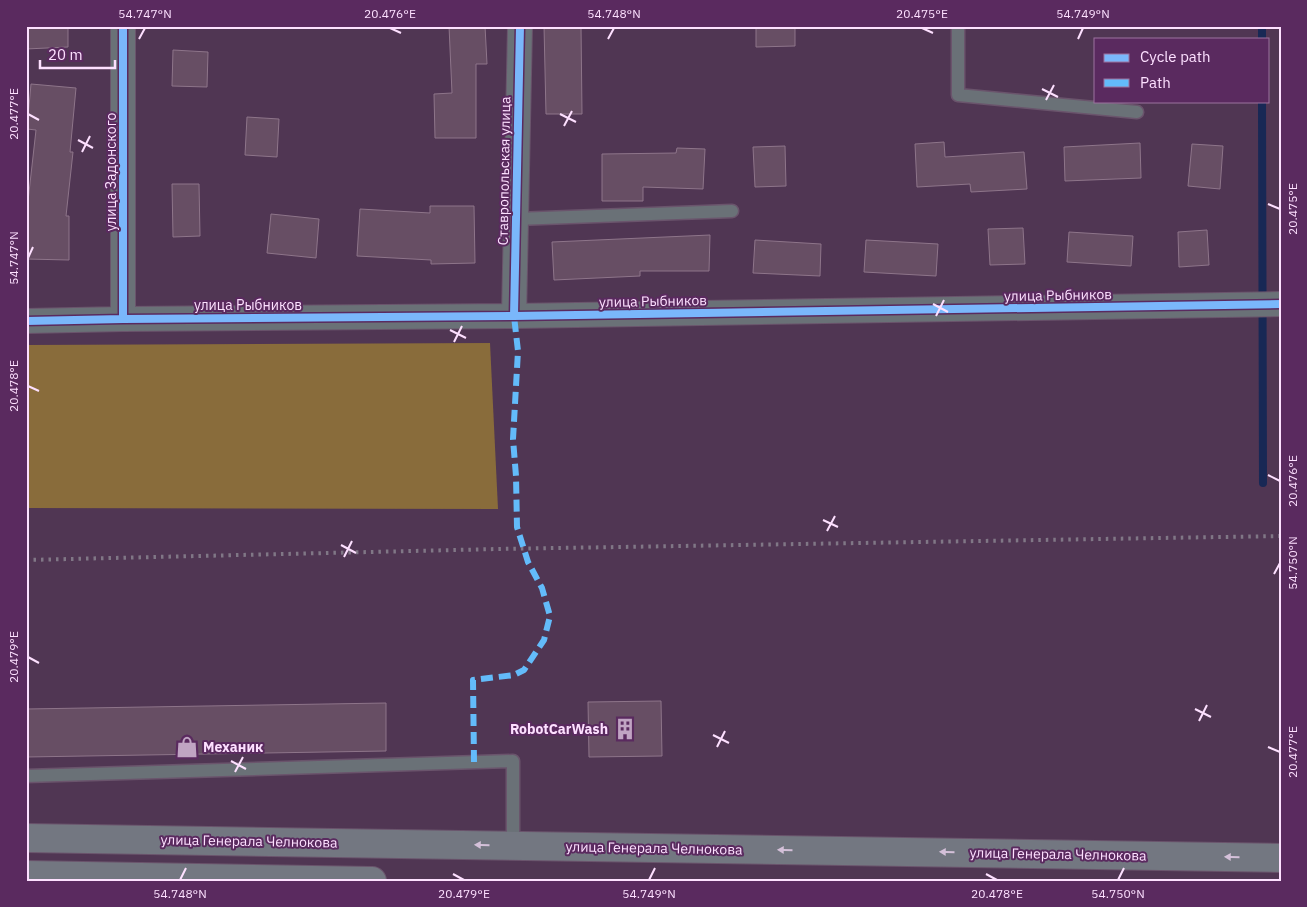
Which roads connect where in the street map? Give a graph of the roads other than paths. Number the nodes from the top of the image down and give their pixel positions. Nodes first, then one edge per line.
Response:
1 (123, 26) edge
2 (520, 26) edge
3 (958, 26) edge
4 (1136, 112) dead end
5 (732, 211) dead end
6 (516, 219) junction
7 (1281, 304) edge
8 (514, 316) junction
9 (123, 319) junction
10 (26, 321) edge
11 (26, 776) edge
12 (26, 838) edge
13 (513, 845) junction
14 (1281, 858) edge
15 (26, 875) edge
16 (202, 879) edge
17 (372, 881) edge

1 - 9 street, улица Задонского
2 - 6 street, Ставропольская улица
3 - 4 lane
5 - 6 lane
6 - 8 street, Ставропольская улица
7 - 8 street, улица Рыбников
8 - 9 street, улица Рыбников
9 - 10 street, улица Рыбников
11 - 13 lane
13 -> 12 main road, улица Генерала Челнокова
14 -> 13 main road, улица Генерала Челнокова
15 - 16 main road
16 - 17 main road

